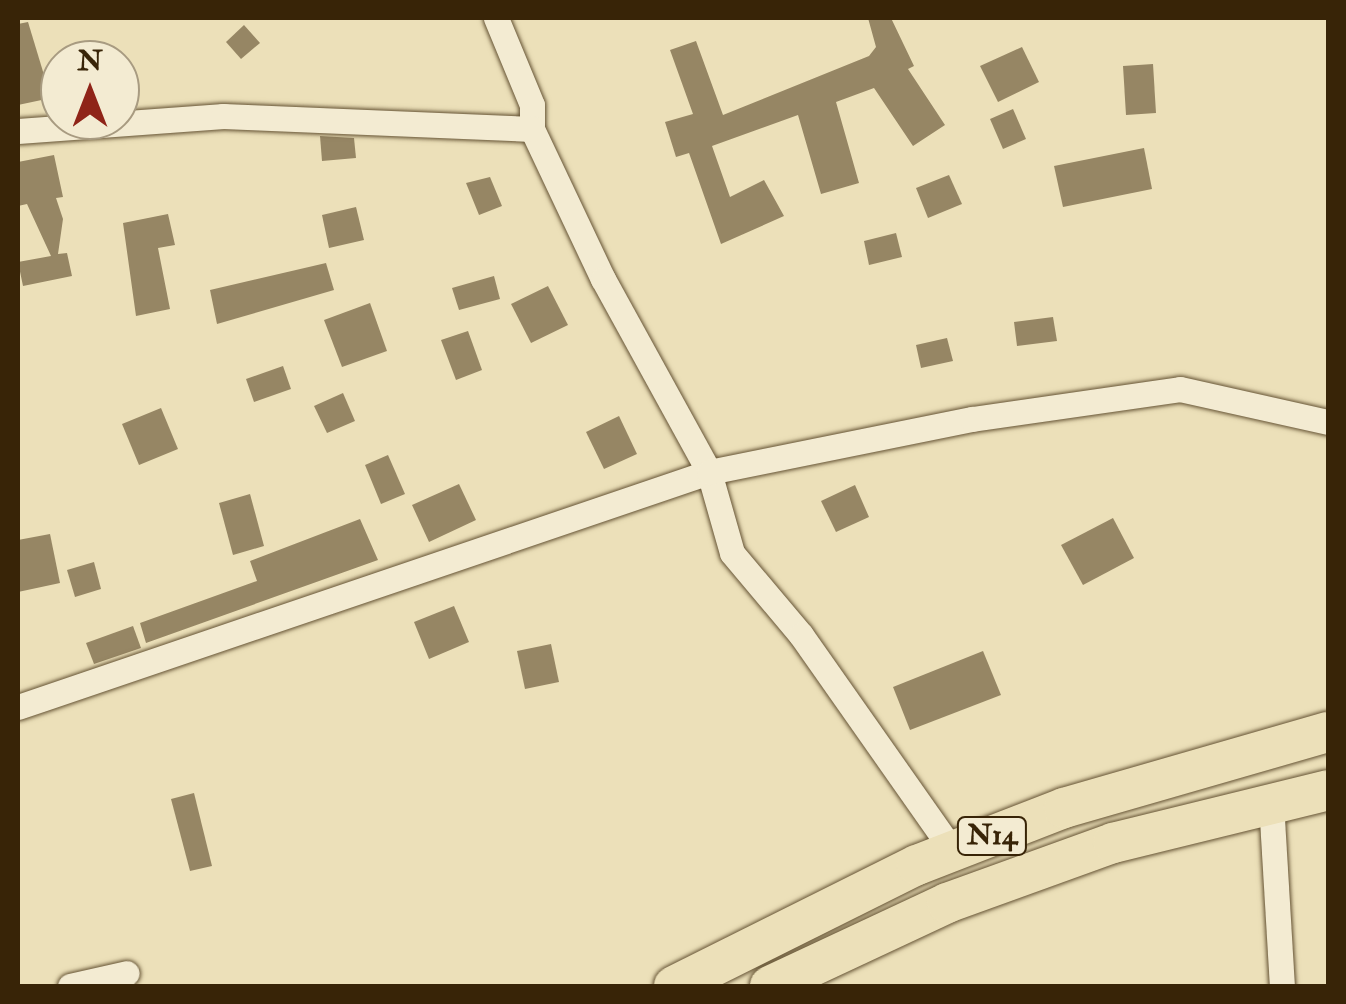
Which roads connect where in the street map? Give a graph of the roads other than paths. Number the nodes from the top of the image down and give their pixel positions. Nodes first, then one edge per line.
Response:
1 (496, 18) edge
2 (532, 129) junction
3 (18, 131) edge
4 (1328, 422) edge
5 (709, 472) junction
6 (18, 707) edge
7 (1328, 732) edge
8 (1328, 790) edge
9 (1270, 802) junction
10 (953, 851) junction
11 (127, 974) dead end
12 (70, 986) edge
13 (674, 986) edge
14 (770, 986) edge
15 (1282, 986) edge

1 - 2 street
2 - 3 street
2 - 5 street
4 - 5 street
5 - 6 street
5 - 10 street
7 - 10 main road, N14
8 - 9 main road, N14
9 - 14 main road, N14
9 - 15 street
10 - 13 main road, N14
11 - 12 street

